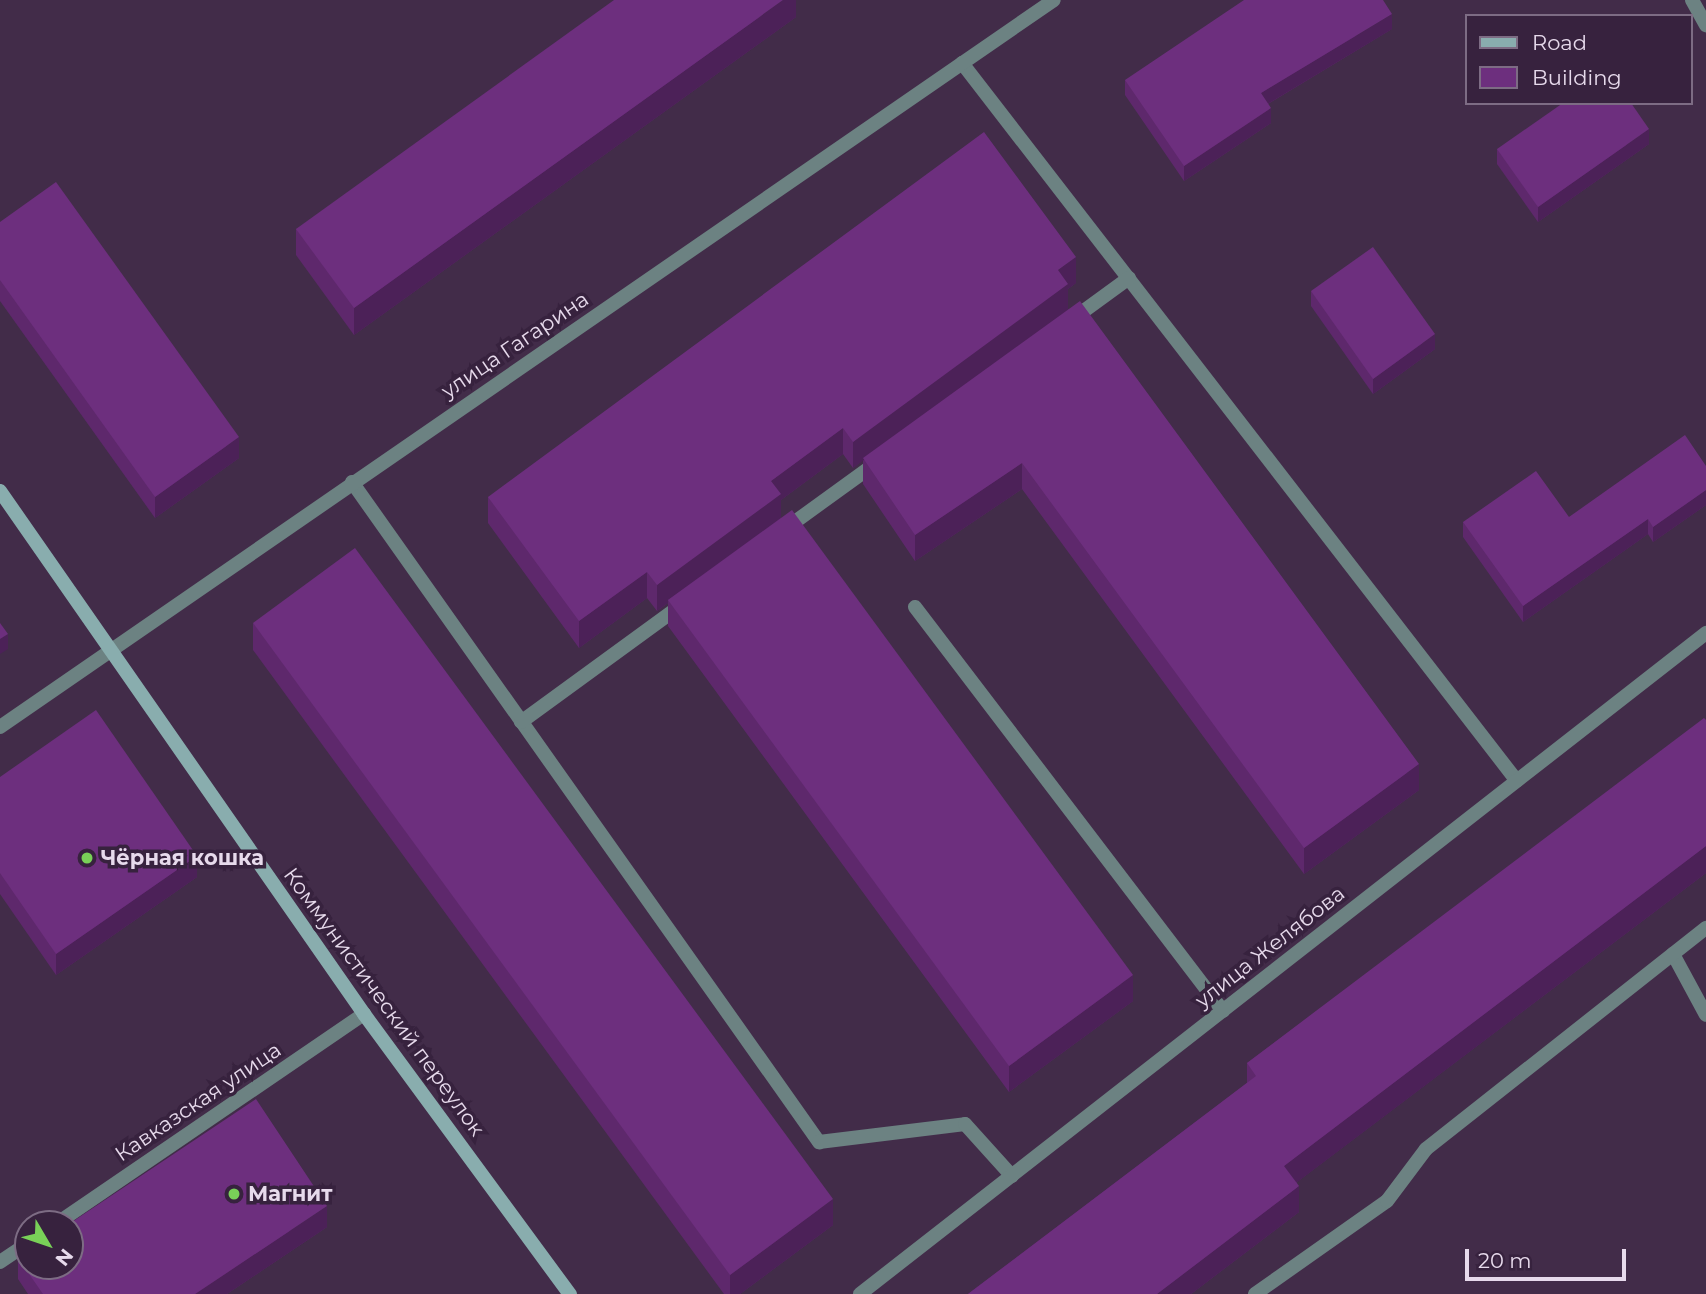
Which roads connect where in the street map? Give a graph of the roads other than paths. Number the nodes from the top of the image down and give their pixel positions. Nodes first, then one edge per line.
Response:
1 (1054, 0) edge
2 (1692, 0) edge
3 (1706, 25) edge
4 (962, 63) junction
5 (1129, 278) junction
6 (1061, 327) edge
7 (892, 451) edge
8 (352, 482) junction
9 (0, 491) edge
10 (769, 541) edge
11 (701, 590) edge
12 (915, 607) dead end
13 (1706, 633) edge
14 (111, 650) junction
15 (521, 722) junction
16 (0, 727) edge
17 (1517, 781) junction
18 (1706, 928) edge
19 (1673, 954) junction
20 (1223, 1011) junction
21 (363, 1014) junction
22 (1706, 1015) edge
23 (1012, 1176) junction
24 (76, 1210) edge
25 (570, 1294) edge
26 (860, 1294) edge
27 (1255, 1294) edge

1 - 4 street, улица Гагарина
2 - 3 street
4 - 5 street
4 - 8 street, улица Гагарина
5 - 6 street
5 - 17 street
7 - 10 street
8 - 14 street, улица Гагарина
8 - 15 street
9 - 14 street, Коммунистический переулок
11 - 15 street
12 - 20 street
13 - 17 street, улица Желябова
14 - 16 street, улица Гагарина
14 - 21 street, Коммунистический переулок
15 - 23 street
17 - 20 street, улица Желябова
18 - 19 street
19 - 22 street
19 - 27 street
20 - 23 street, улица Желябова
21 - 24 street, Кавказская улица
21 - 25 street, Коммунистический переулок
23 - 26 street, улица Желябова

